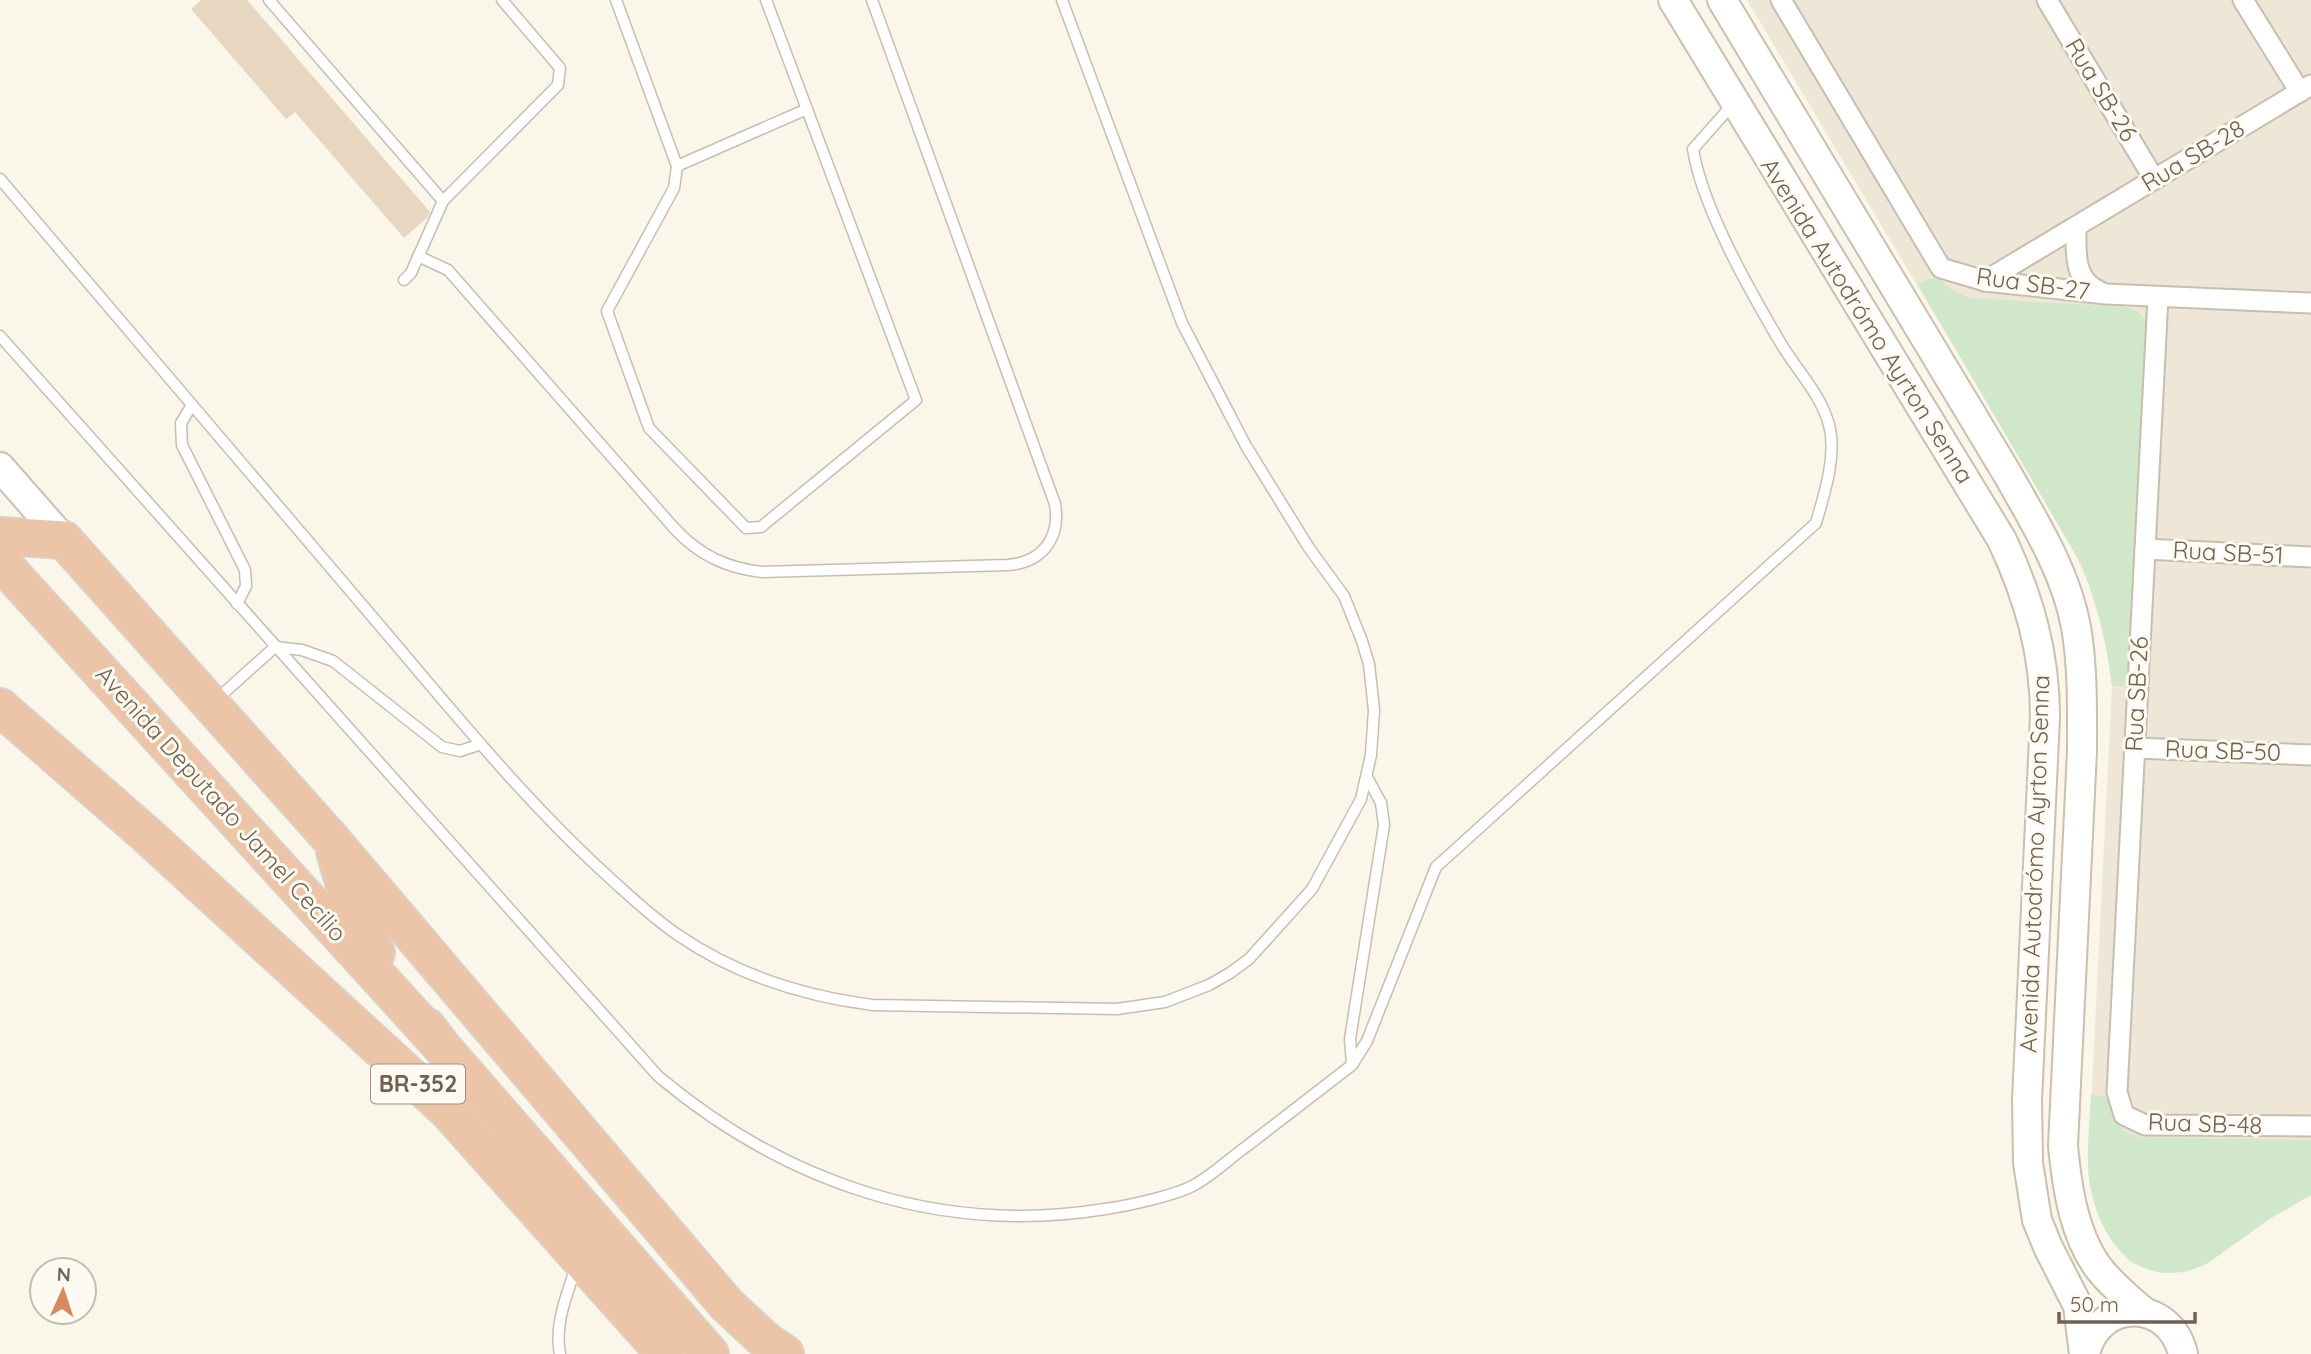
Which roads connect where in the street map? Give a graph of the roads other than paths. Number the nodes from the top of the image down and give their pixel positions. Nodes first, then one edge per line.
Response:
1 (269, 0) edge
2 (502, 0) edge
3 (616, 0) edge
4 (766, 0) edge
5 (872, 0) edge
6 (1062, 0) edge
7 (1673, 0) edge
8 (1722, 0) edge
9 (1781, 0) edge
10 (2048, 0) edge
11 (2243, 0) edge
12 (2305, 89) edge
13 (1735, 102) junction
14 (807, 109) junction
15 (677, 166) junction
16 (0, 179) edge
17 (2154, 179) junction
18 (443, 201) junction
19 (2076, 228) junction
20 (418, 256) junction
21 (404, 280) dead end
22 (1985, 281) junction
23 (2106, 294) junction
24 (2158, 297) junction
25 (2311, 303) edge
26 (0, 336) edge
27 (192, 405) junction
28 (0, 467) edge
29 (0, 536) edge
30 (64, 540) junction
31 (2145, 549) junction
32 (2311, 557) edge
33 (0, 561) edge
34 (237, 604) junction
35 (275, 647) junction
36 (212, 703) junction
37 (0, 707) edge
38 (481, 744) junction
39 (2135, 748) junction
40 (2311, 755) edge
41 (1367, 777) junction
42 (330, 838) junction
43 (442, 1047) junction
44 (1352, 1065) junction
45 (2117, 1092) joint
46 (2311, 1126) edge
47 (580, 1257) junction
48 (2144, 1312) junction
49 (561, 1354) edge
50 (665, 1354) edge
51 (710, 1354) edge
52 (786, 1354) edge
53 (2084, 1354) edge
54 (2183, 1354) edge

1 - 18 lane
2 - 18 lane
3 - 15 lane
4 - 14 lane
5 - 20 lane
6 - 41 lane
7 - 13 street, Avenida Autodrómo Ayrton Senna
8 - 48 street, Avenida Autodrómo Ayrton Senna
9 - 22 street, Rua SB-27
10 - 17 street, Rua SB-26
11 - 12 street
12 - 17 street, Rua SB-28
13 - 44 lane
13 - 53 street, Avenida Autodrómo Ayrton Senna
14 - 15 lane
14 - 15 lane
16 - 27 lane
17 - 19 street, Rua SB-28
18 - 20 lane
19 - 22 street, Rua SB-28
19 - 23 street
20 - 21 lane
22 - 23 street, Rua SB-27
23 - 24 street, Rua SB-27
24 - 25 street, Rua SB-27
24 - 31 street, Rua SB-26
26 - 34 lane
27 - 34 lane
27 - 38 lane
28 - 30 street
29 - 30 highway
30 - 36 highway
31 - 32 street, Rua SB-51
31 - 39 street, Rua SB-26
33 - 43 highway, Avenida Deputado Jamel Cecilio / BR-352
34 - 35 lane
35 - 36 lane
35 - 38 lane
35 - 44 lane
36 - 42 highway
37 - 47 highway, BR-352
38 - 41 lane
39 - 40 street, Rua SB-50
39 - 45 street, Rua SB-26
41 - 44 lane
42 - 43 highway
42 - 52 highway
43 - 51 highway, BR-352
45 - 46 street, Rua SB-48
47 - 49 lane
47 - 50 highway, BR-352
48 - 53 street
48 - 54 street, Avenida Autodrómo Ayrton Senna

